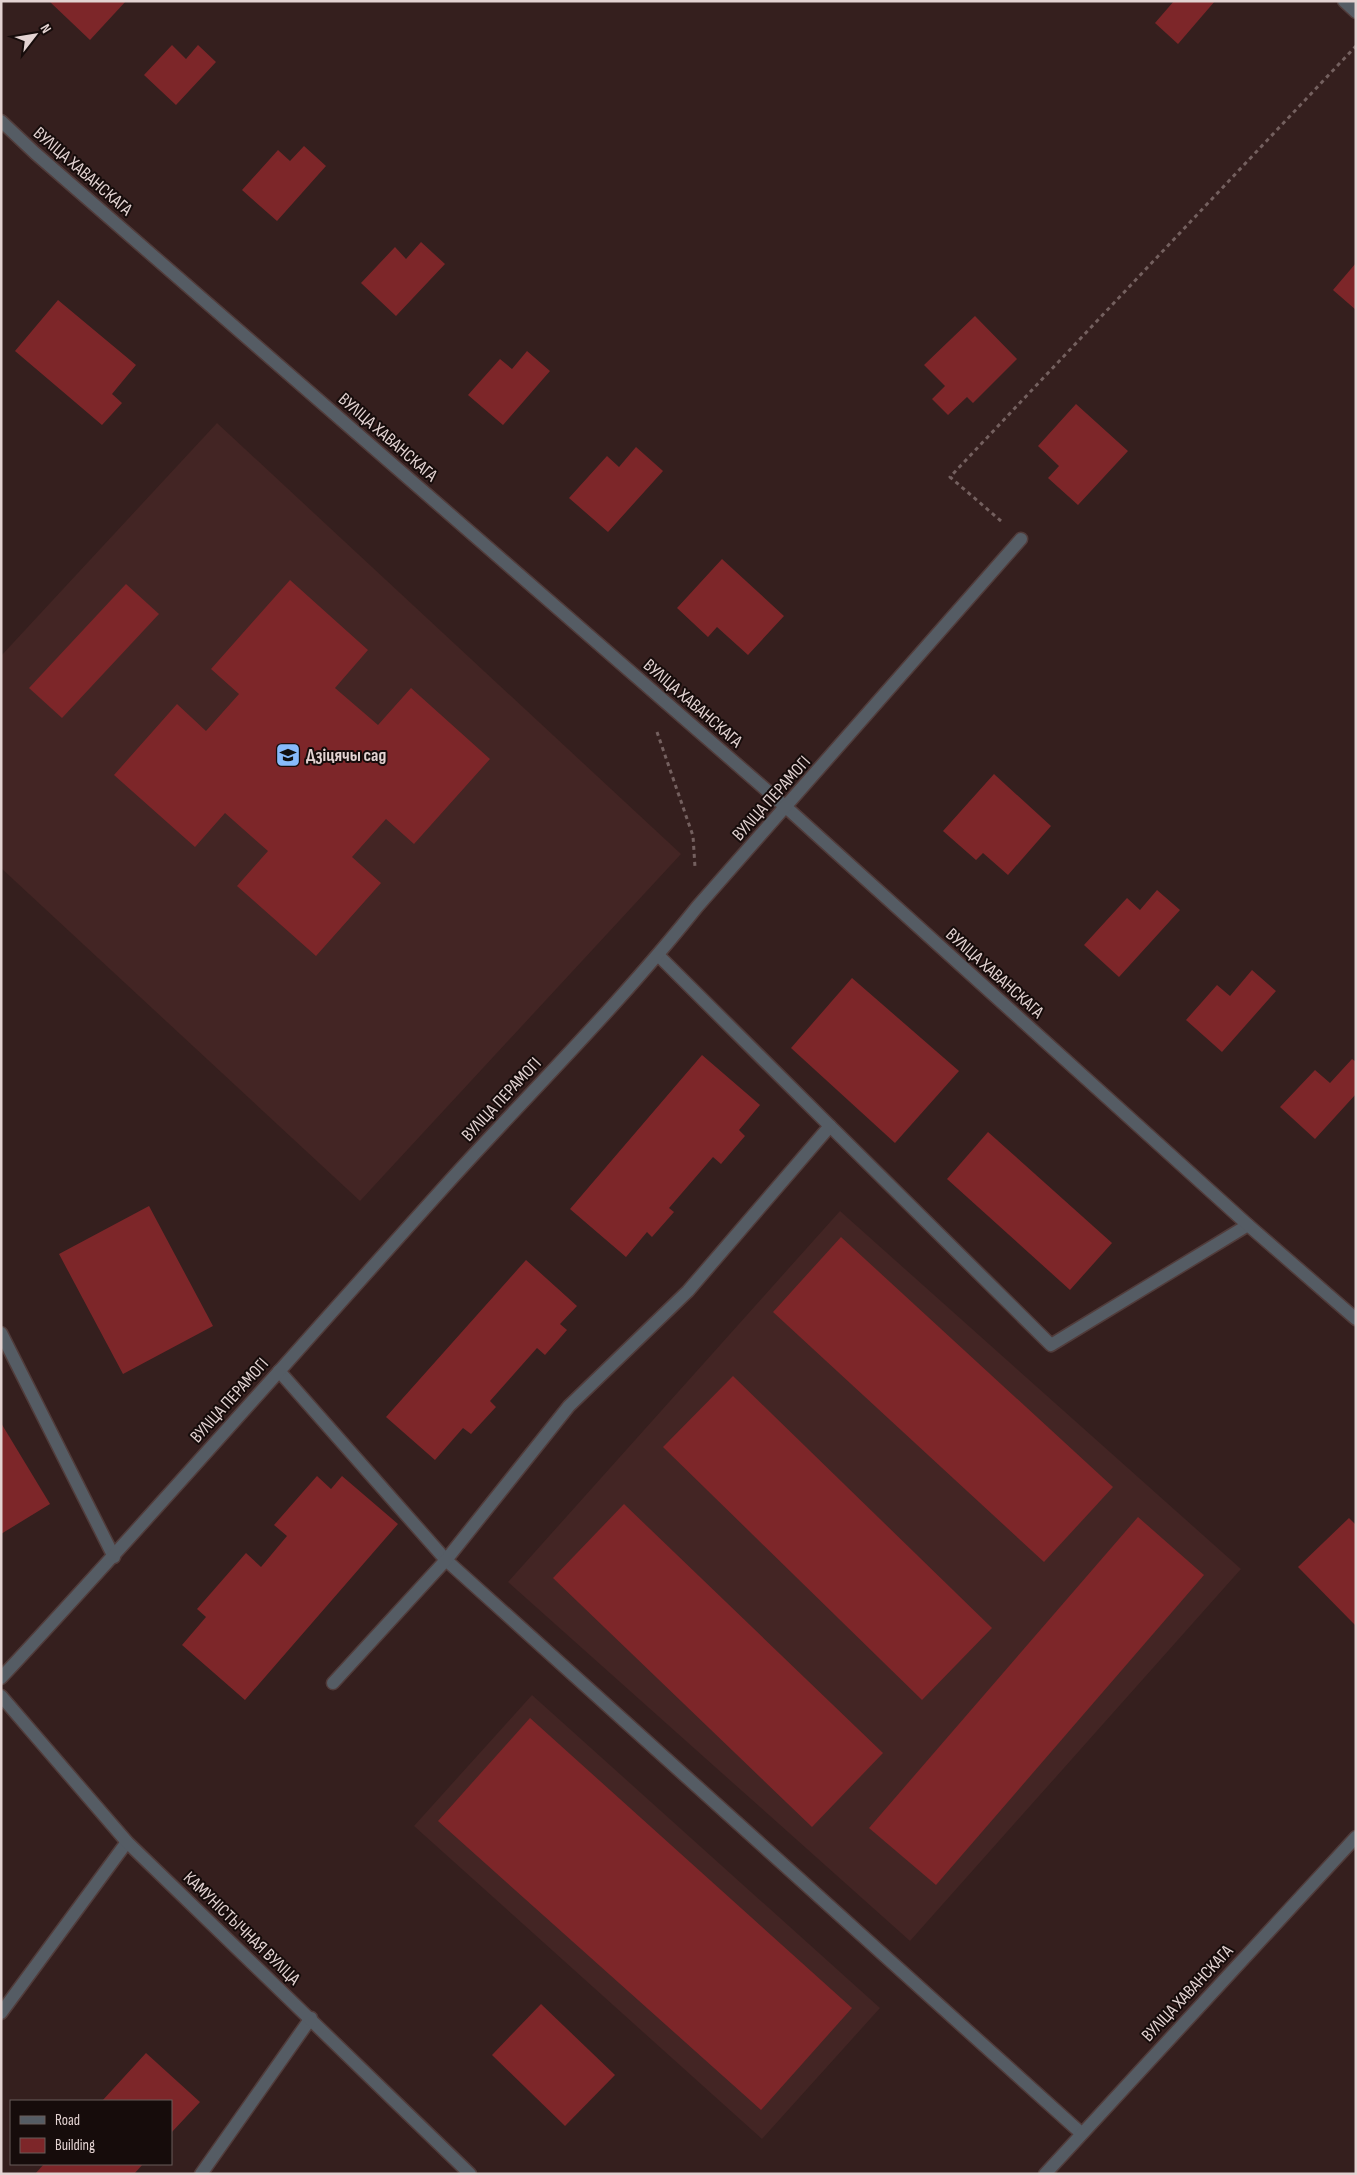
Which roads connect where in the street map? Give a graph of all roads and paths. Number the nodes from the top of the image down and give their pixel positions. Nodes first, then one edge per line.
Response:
1 (1344, 1) edge
2 (1356, 12) edge
3 (1356, 46) edge
4 (1, 121) edge
5 (1021, 539) joint
6 (654, 724) dead end
7 (787, 808) junction
8 (697, 907) junction
9 (658, 956) junction
10 (830, 1126) junction
11 (1248, 1225) junction
12 (1356, 1318) edge
13 (1, 1333) edge
14 (279, 1371) junction
15 (114, 1557) junction
16 (446, 1560) junction
17 (1, 1678) edge
18 (333, 1683) dead end
19 (1, 1696) edge
20 (1356, 1837) edge
21 (127, 1842) junction
22 (1, 2013) edge
23 (311, 2018) junction
24 (1081, 2133) junction
25 (202, 2174) edge
26 (470, 2174) edge
27 (1045, 2174) edge

1 - 2 street
3 - 5 path
4 - 7 street, ВУЛІЦА ХАВАНСКАГА
5 - 7 street, ВУЛІЦА ПЕРАМОГІ
6 - 8 path
7 - 8 street, ВУЛІЦА ПЕРАМОГІ
7 - 11 street, ВУЛІЦА ХАВАНСКАГА
8 - 9 street, ВУЛІЦА ПЕРАМОГІ
9 - 10 street
9 - 14 street, ВУЛІЦА ПЕРАМОГІ
10 - 11 street
10 - 16 street
11 - 12 street, ВУЛІЦА ХАВАНСКАГА
13 - 15 street
14 - 15 street, ВУЛІЦА ПЕРАМОГІ
14 - 16 street
15 - 17 street, ВУЛІЦА ПЕРАМОГІ
16 - 18 street
16 - 24 street
19 - 21 street, КАМУНІСТЫЧНАЯ ВУЛІЦА
20 - 24 street, ВУЛІЦА ХАВАНСКАГА
21 - 22 street
21 - 23 street, КАМУНІСТЫЧНАЯ ВУЛІЦА
23 - 25 street
23 - 26 street, КАМУНІСТЫЧНАЯ ВУЛІЦА
24 - 27 street, ВУЛІЦА ХАВАНСКАГА

